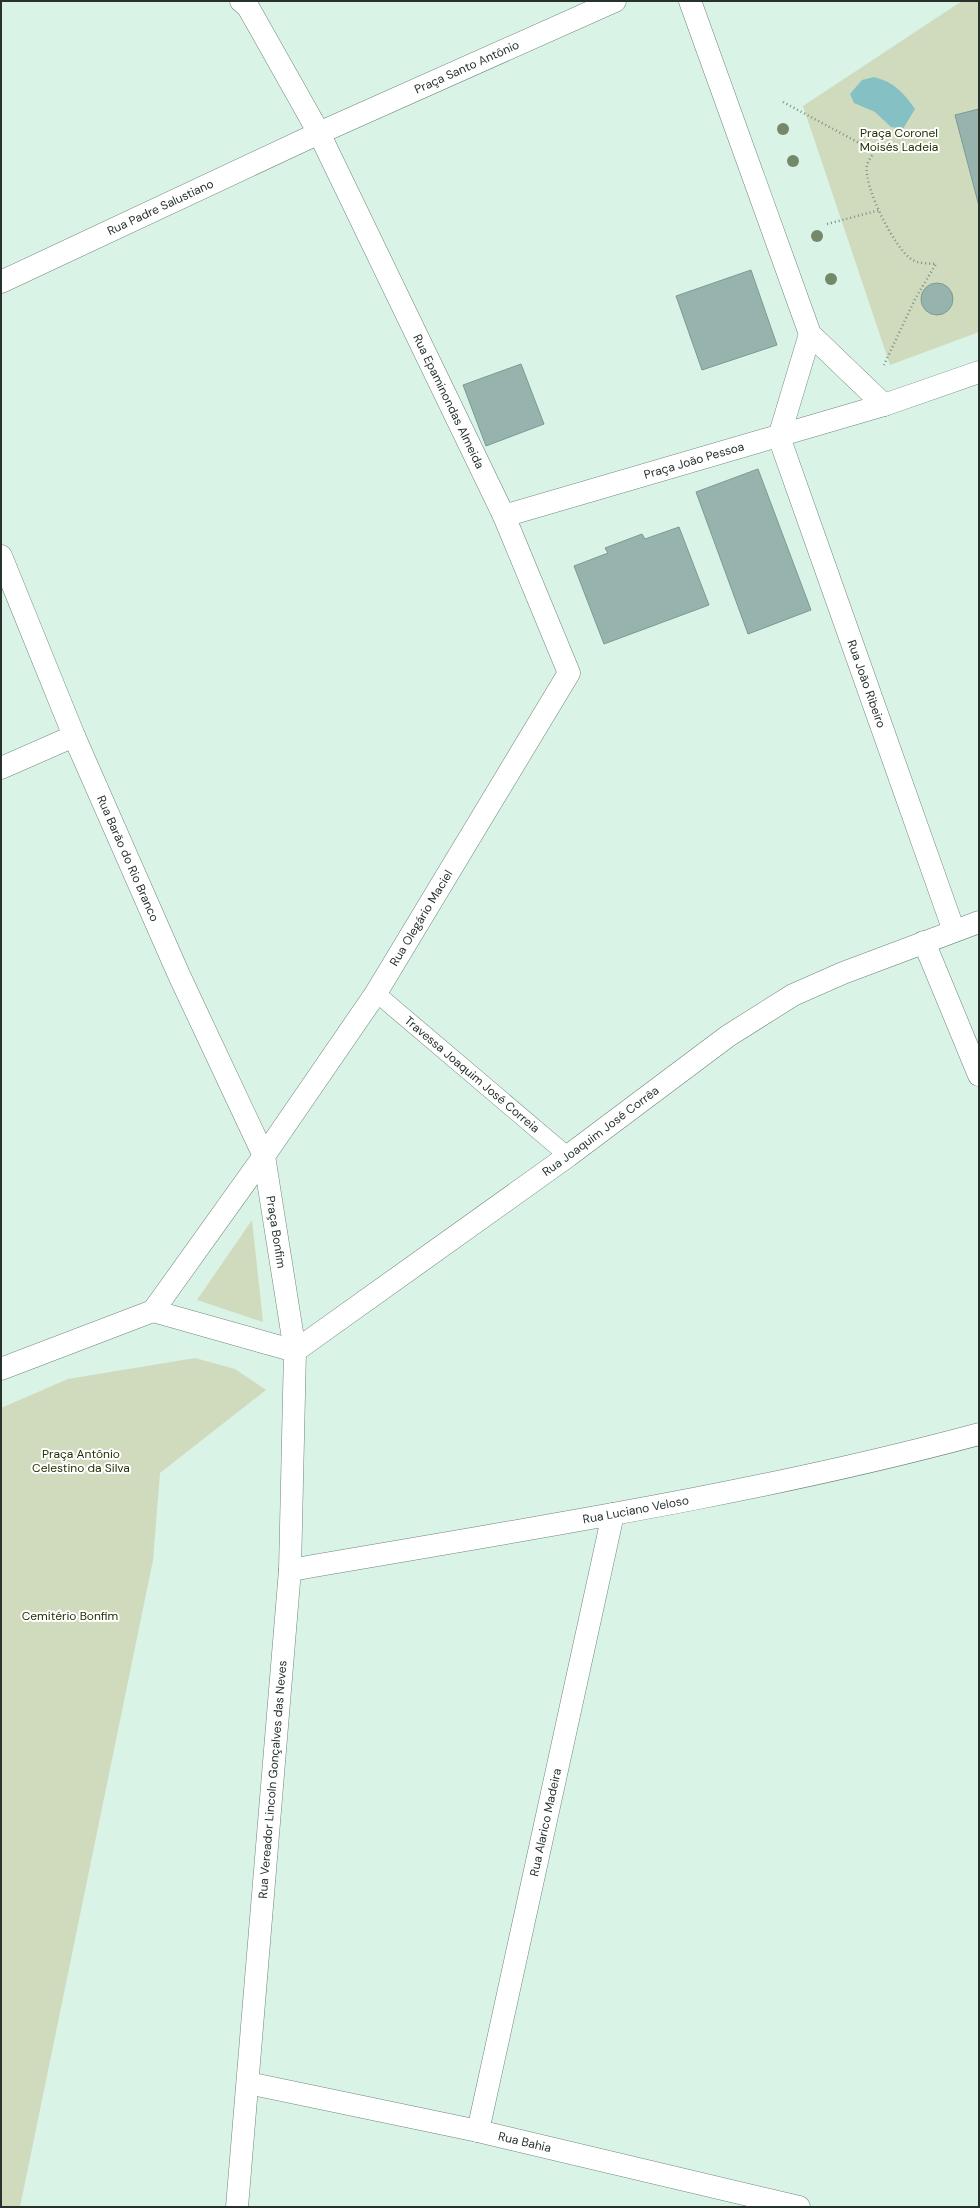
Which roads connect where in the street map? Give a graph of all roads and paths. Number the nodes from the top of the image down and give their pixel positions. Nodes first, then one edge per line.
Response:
1 (615, 1) edge
2 (690, 1) edge
3 (251, 3) edge
4 (783, 102) dead end
5 (319, 134) junction
6 (880, 210) junction
7 (827, 224) dead end
8 (1, 282) edge
9 (810, 334) junction
10 (884, 367) dead end
11 (979, 372) edge
12 (884, 405) junction
13 (779, 437) junction
14 (504, 516) junction
15 (1, 556) edge
16 (569, 673) joint
17 (74, 736) junction
18 (1, 768) edge
19 (979, 922) edge
20 (954, 931) junction
21 (924, 942) junction
22 (376, 993) junction
23 (979, 1075) edge
24 (264, 1156) junction
25 (568, 1156) junction
26 (153, 1311) junction
27 (295, 1351) junction
28 (1, 1369) edge
29 (979, 1434) edge
30 (613, 1514) junction
31 (290, 1570) junction
32 (248, 2083) junction
33 (478, 2131) junction
34 (238, 2207) edge
35 (799, 2207) edge

1 - 5 street, Praça Santo Antônio
2 - 9 street
3 - 5 street, Rua Epaminondas Almeida
4 - 6 path
5 - 8 street, Rua Padre Salustiano
5 - 14 street, Rua Epaminondas Almeida
6 - 7 path
6 - 10 path
9 - 12 street
9 - 13 street
11 - 12 street
12 - 13 street, Praça João Pessoa
13 - 14 street, Praça João Pessoa
13 - 20 street, Rua João Ribeiro
14 - 16 street, Rua Epaminondas Almeida
15 - 17 street, Rua Barão do Rio Branco
16 - 22 street, Rua Olegário Maciel
17 - 18 street
17 - 24 street, Rua Barão do Rio Branco
19 - 20 street, Rua Joaquim José Corrêa
20 - 21 street, Rua Joaquim José Corrêa
21 - 23 street
21 - 25 street, Rua Joaquim José Corrêa
22 - 24 street, Rua Olegário Maciel
22 - 25 lane, Travessa Joaquim José Correia
24 - 26 street
24 - 27 street, Praça Bonfim
25 - 27 street, Rua Joaquim José Corrêa
26 - 27 street
26 - 28 street
27 - 31 street, Rua Vereador Lincoln Gonçalves das Neves
29 - 30 street, Rua Luciano Veloso
30 - 31 street, Rua Luciano Veloso
30 - 33 street, Rua Alarico Madeira
31 - 32 street, Rua Vereador Lincoln Gonçalves das Neves
32 - 33 street, Rua Bahia
32 - 34 street, Rua Vereador Lincoln Gonçalves das Neves
33 - 35 street, Rua Bahia

